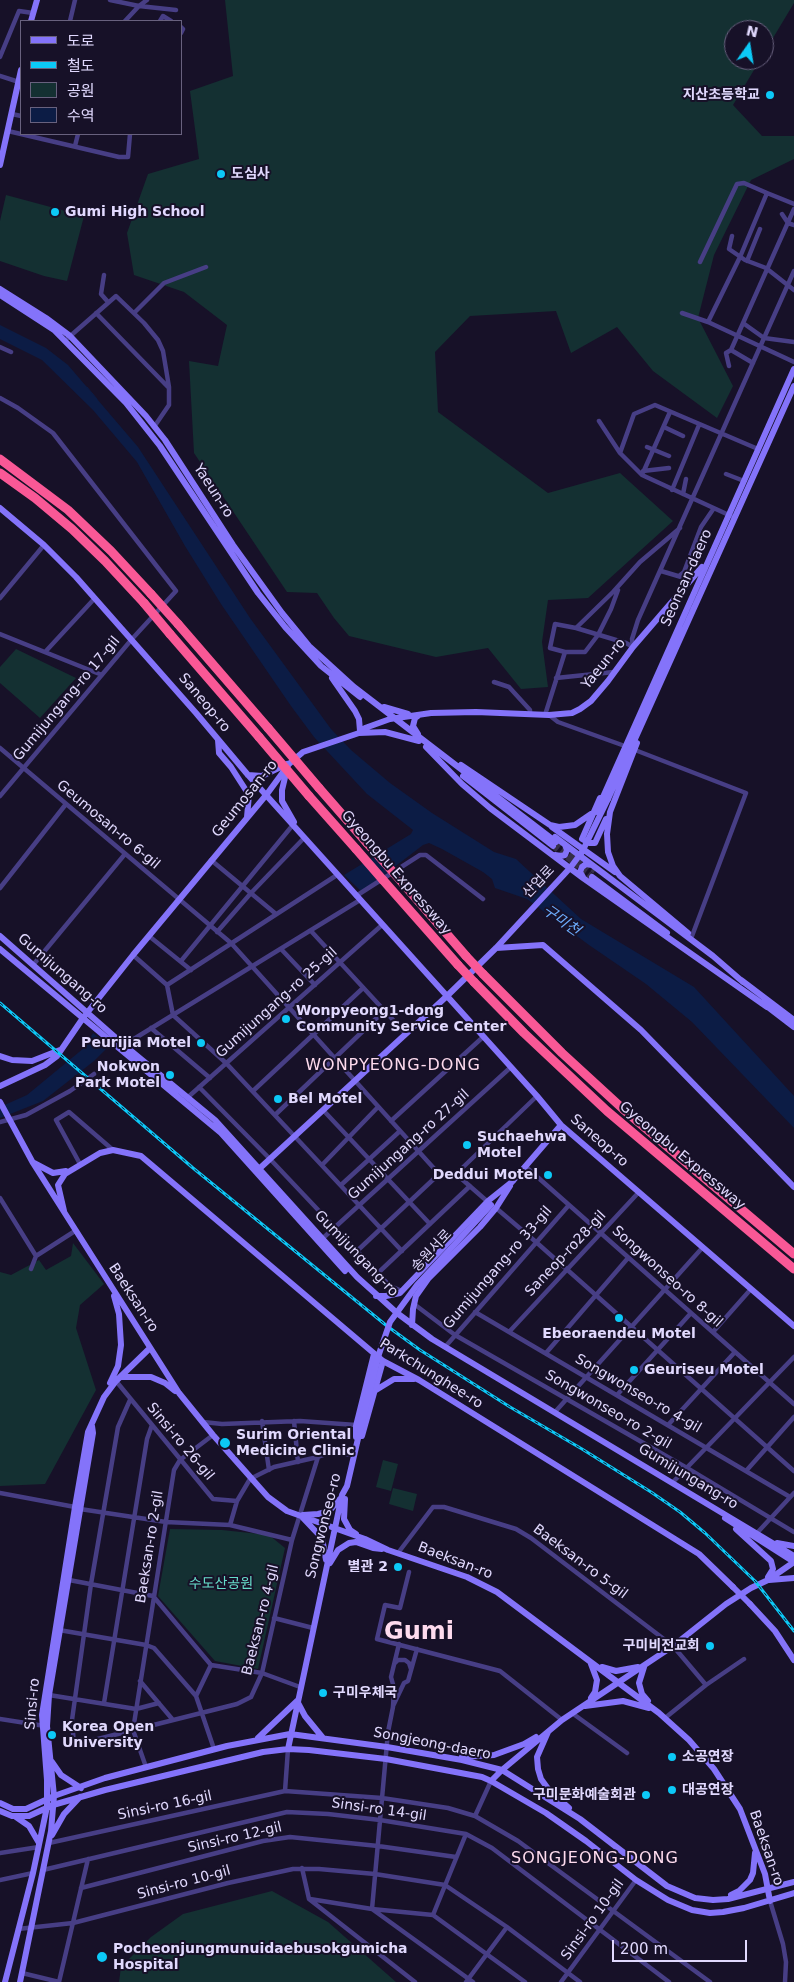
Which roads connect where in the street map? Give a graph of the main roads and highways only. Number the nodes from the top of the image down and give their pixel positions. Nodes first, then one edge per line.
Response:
1 (0, 459) edge
2 (0, 473) edge
3 (794, 1254) edge
4 (794, 1269) edge

1 - 3 highway, Gyeongbu Expressway, bridge
2 - 4 highway, Gyeongbu Expressway, bridge

